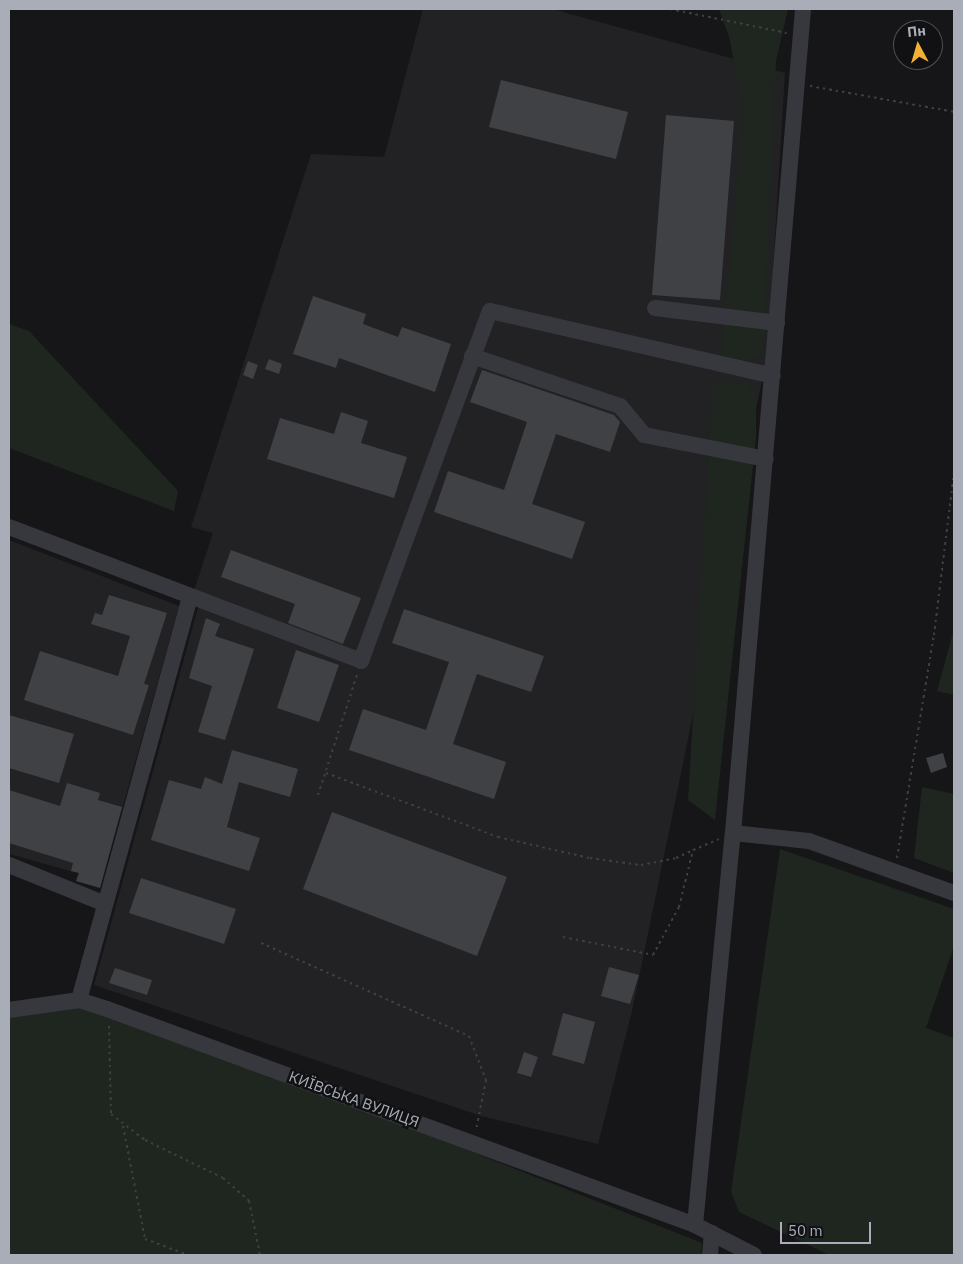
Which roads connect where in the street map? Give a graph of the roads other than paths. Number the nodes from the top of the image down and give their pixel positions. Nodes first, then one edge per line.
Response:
1 (803, 9) edge
2 (655, 308) dead end
3 (777, 323) junction
4 (472, 356) junction
5 (773, 376) junction
6 (766, 459) junction
7 (9, 527) edge
8 (190, 598) junction
9 (733, 833) junction
10 (9, 865) edge
11 (954, 893) edge
12 (103, 904) junction
13 (79, 1000) junction
14 (9, 1010) edge
15 (695, 1225) junction
16 (712, 1233) junction
17 (710, 1255) edge
18 (754, 1255) edge

1 - 3 street
2 - 3 street
3 - 5 street
4 - 5 street
4 - 6 street
4 - 8 street
5 - 6 street
6 - 9 street
7 - 8 street
8 - 12 street
9 - 11 street
9 - 15 street
10 - 12 street
12 - 13 street
13 - 14 street, КИЇВСЬКА ВУЛИЦЯ
13 - 15 street, КИЇВСЬКА ВУЛИЦЯ
15 - 16 street, КИЇВСЬКА ВУЛИЦЯ
16 - 17 street
16 - 18 street, КИЇВСЬКА ВУЛИЦЯ

